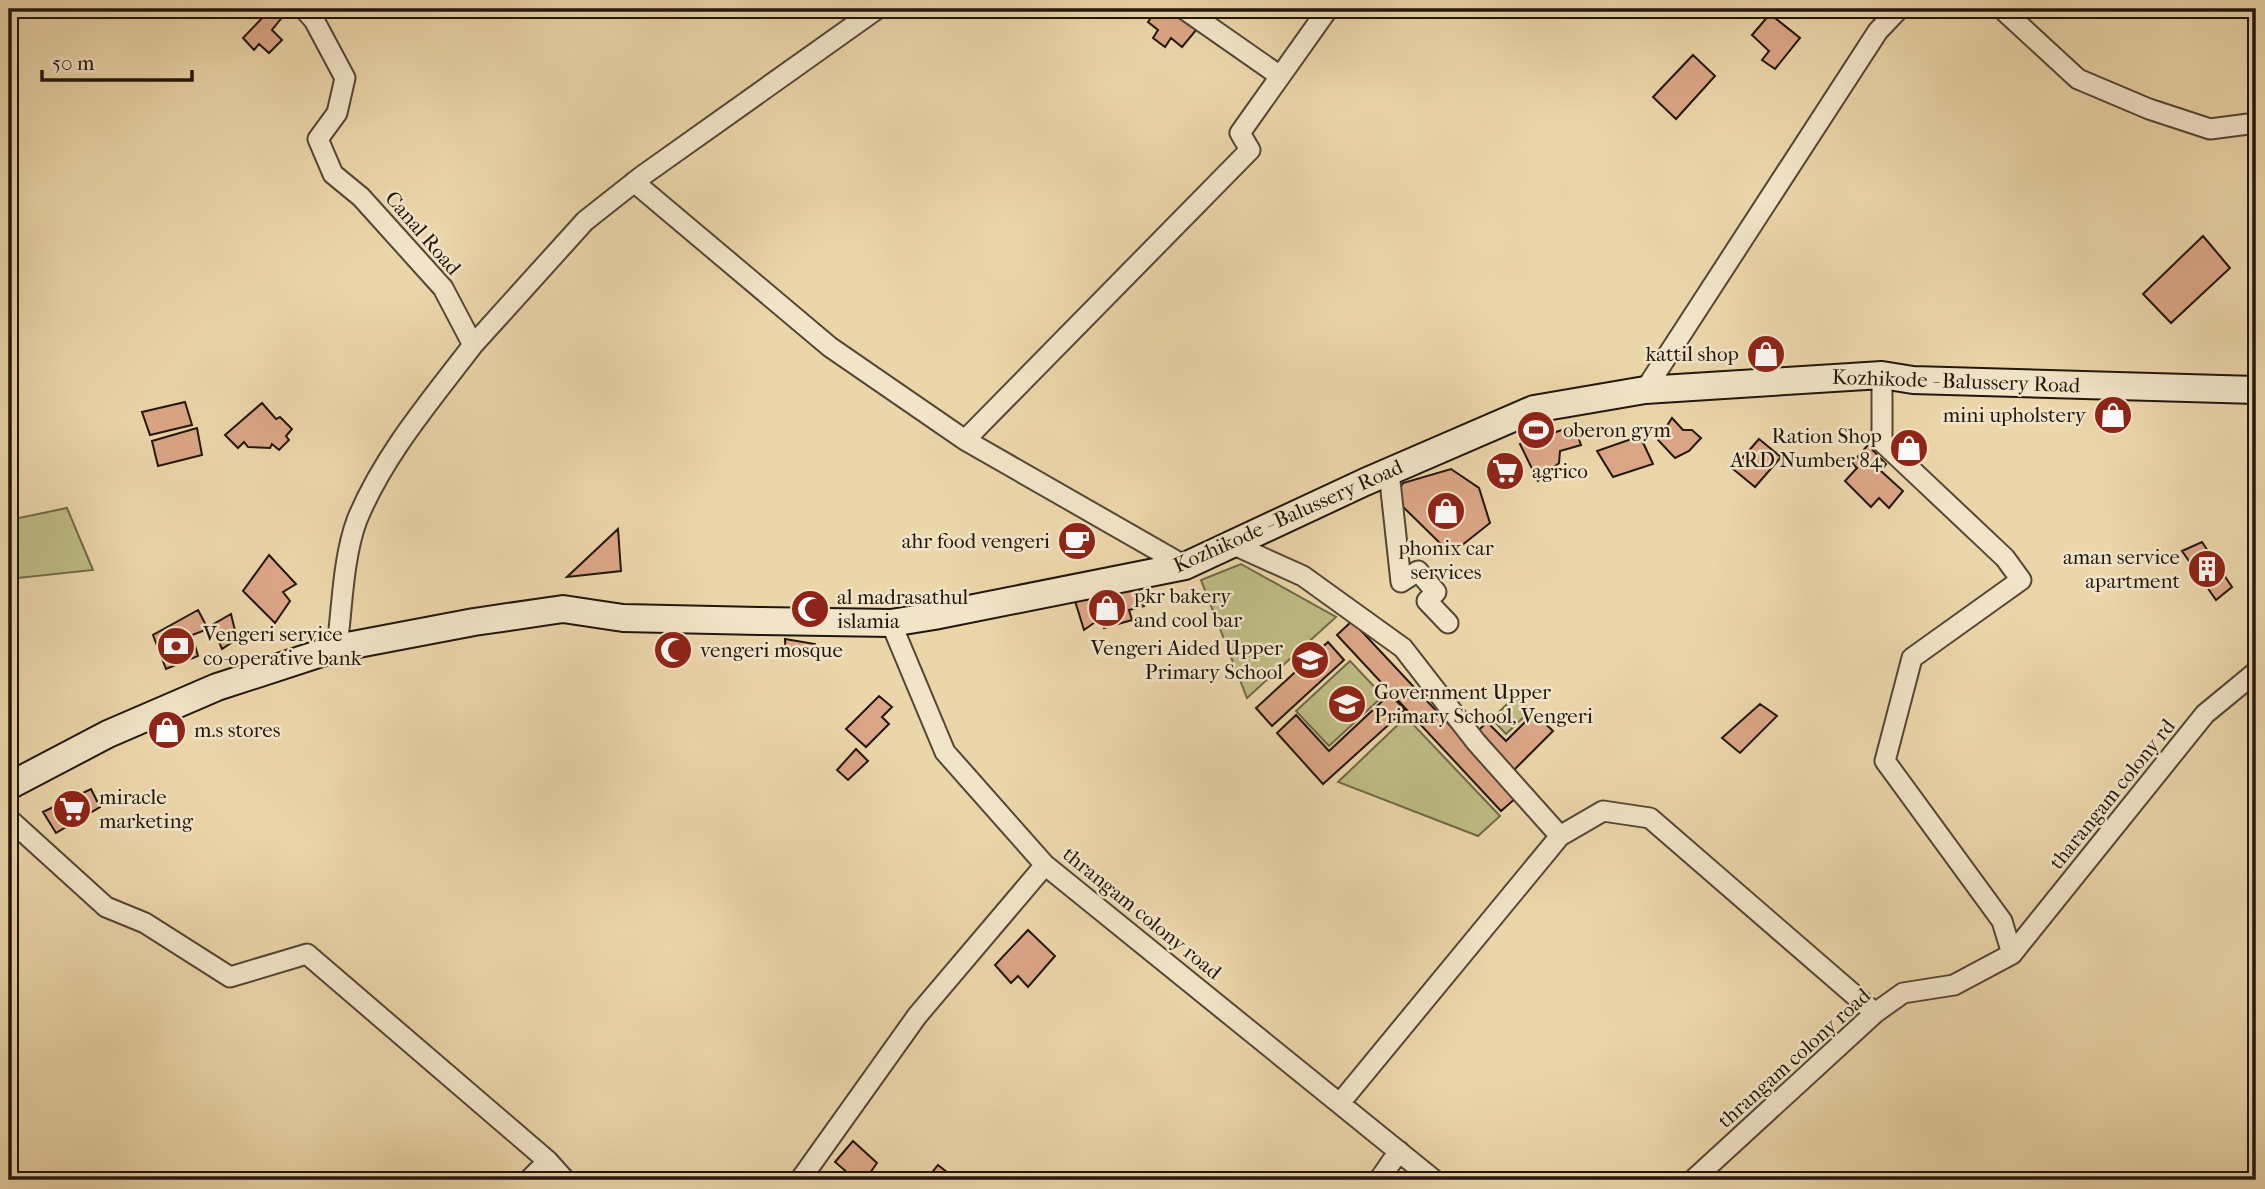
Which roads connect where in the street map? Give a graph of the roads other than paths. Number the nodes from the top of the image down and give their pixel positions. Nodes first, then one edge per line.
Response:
1 (304, 9) edge
2 (1184, 9) edge
3 (1328, 9) edge
4 (1899, 9) edge
5 (2002, 9) edge
6 (872, 10) edge
7 (1280, 76) junction
8 (2256, 123) edge
9 (634, 183) junction
10 (473, 345) junction
11 (1882, 374) junction
12 (1645, 390) junction
13 (2256, 390) edge
14 (965, 440) junction
15 (1388, 472) junction
16 (1232, 544) junction
17 (1185, 566) junction
18 (891, 623) junction
19 (1448, 623) dead end
20 (337, 648) junction
21 (2256, 672) edge
22 (9, 786) edge
23 (9, 819) edge
24 (1560, 836) junction
25 (1045, 864) junction
26 (2012, 954) junction
27 (1875, 1013) junction
28 (1340, 1103) junction
29 (1399, 1151) junction
30 (548, 1161) junction
31 (528, 1180) edge
32 (565, 1180) edge
33 (800, 1180) edge
34 (1379, 1180) edge
35 (1434, 1180) edge
36 (1693, 1180) edge

1 - 10 street, Canal Road
2 - 7 street
3 - 7 street
4 - 12 street
5 - 8 street
6 - 9 street
7 - 14 street
9 - 10 street
9 - 14 street
10 - 20 street
11 - 12 main road, Kozhikode - Balussery Road
11 - 13 main road, Kozhikode - Balussery Road
11 - 26 street
12 - 15 main road, Kozhikode - Balussery Road
14 - 17 street
15 - 16 main road, Kozhikode - Balussery Road
15 - 19 street
16 - 17 main road, Kozhikode - Balussery Road
16 - 24 street
17 - 18 main road, Kozhikode - Balussery Road
18 - 20 main road, Kozhikode - Balussery Road
18 - 25 street, thrangam colony road
20 - 22 main road, Kozhikode - Balussery Road
21 - 26 street, tharangam colony rd
23 - 30 street
24 - 27 street
24 - 28 street
25 - 28 street, thrangam colony road
25 - 33 street
26 - 27 street, thrangam colony road
27 - 36 street, thrangam colony road
28 - 29 street, thrangam colony road
29 - 34 street
29 - 35 street, thrangam colony road
30 - 31 street
30 - 32 street

